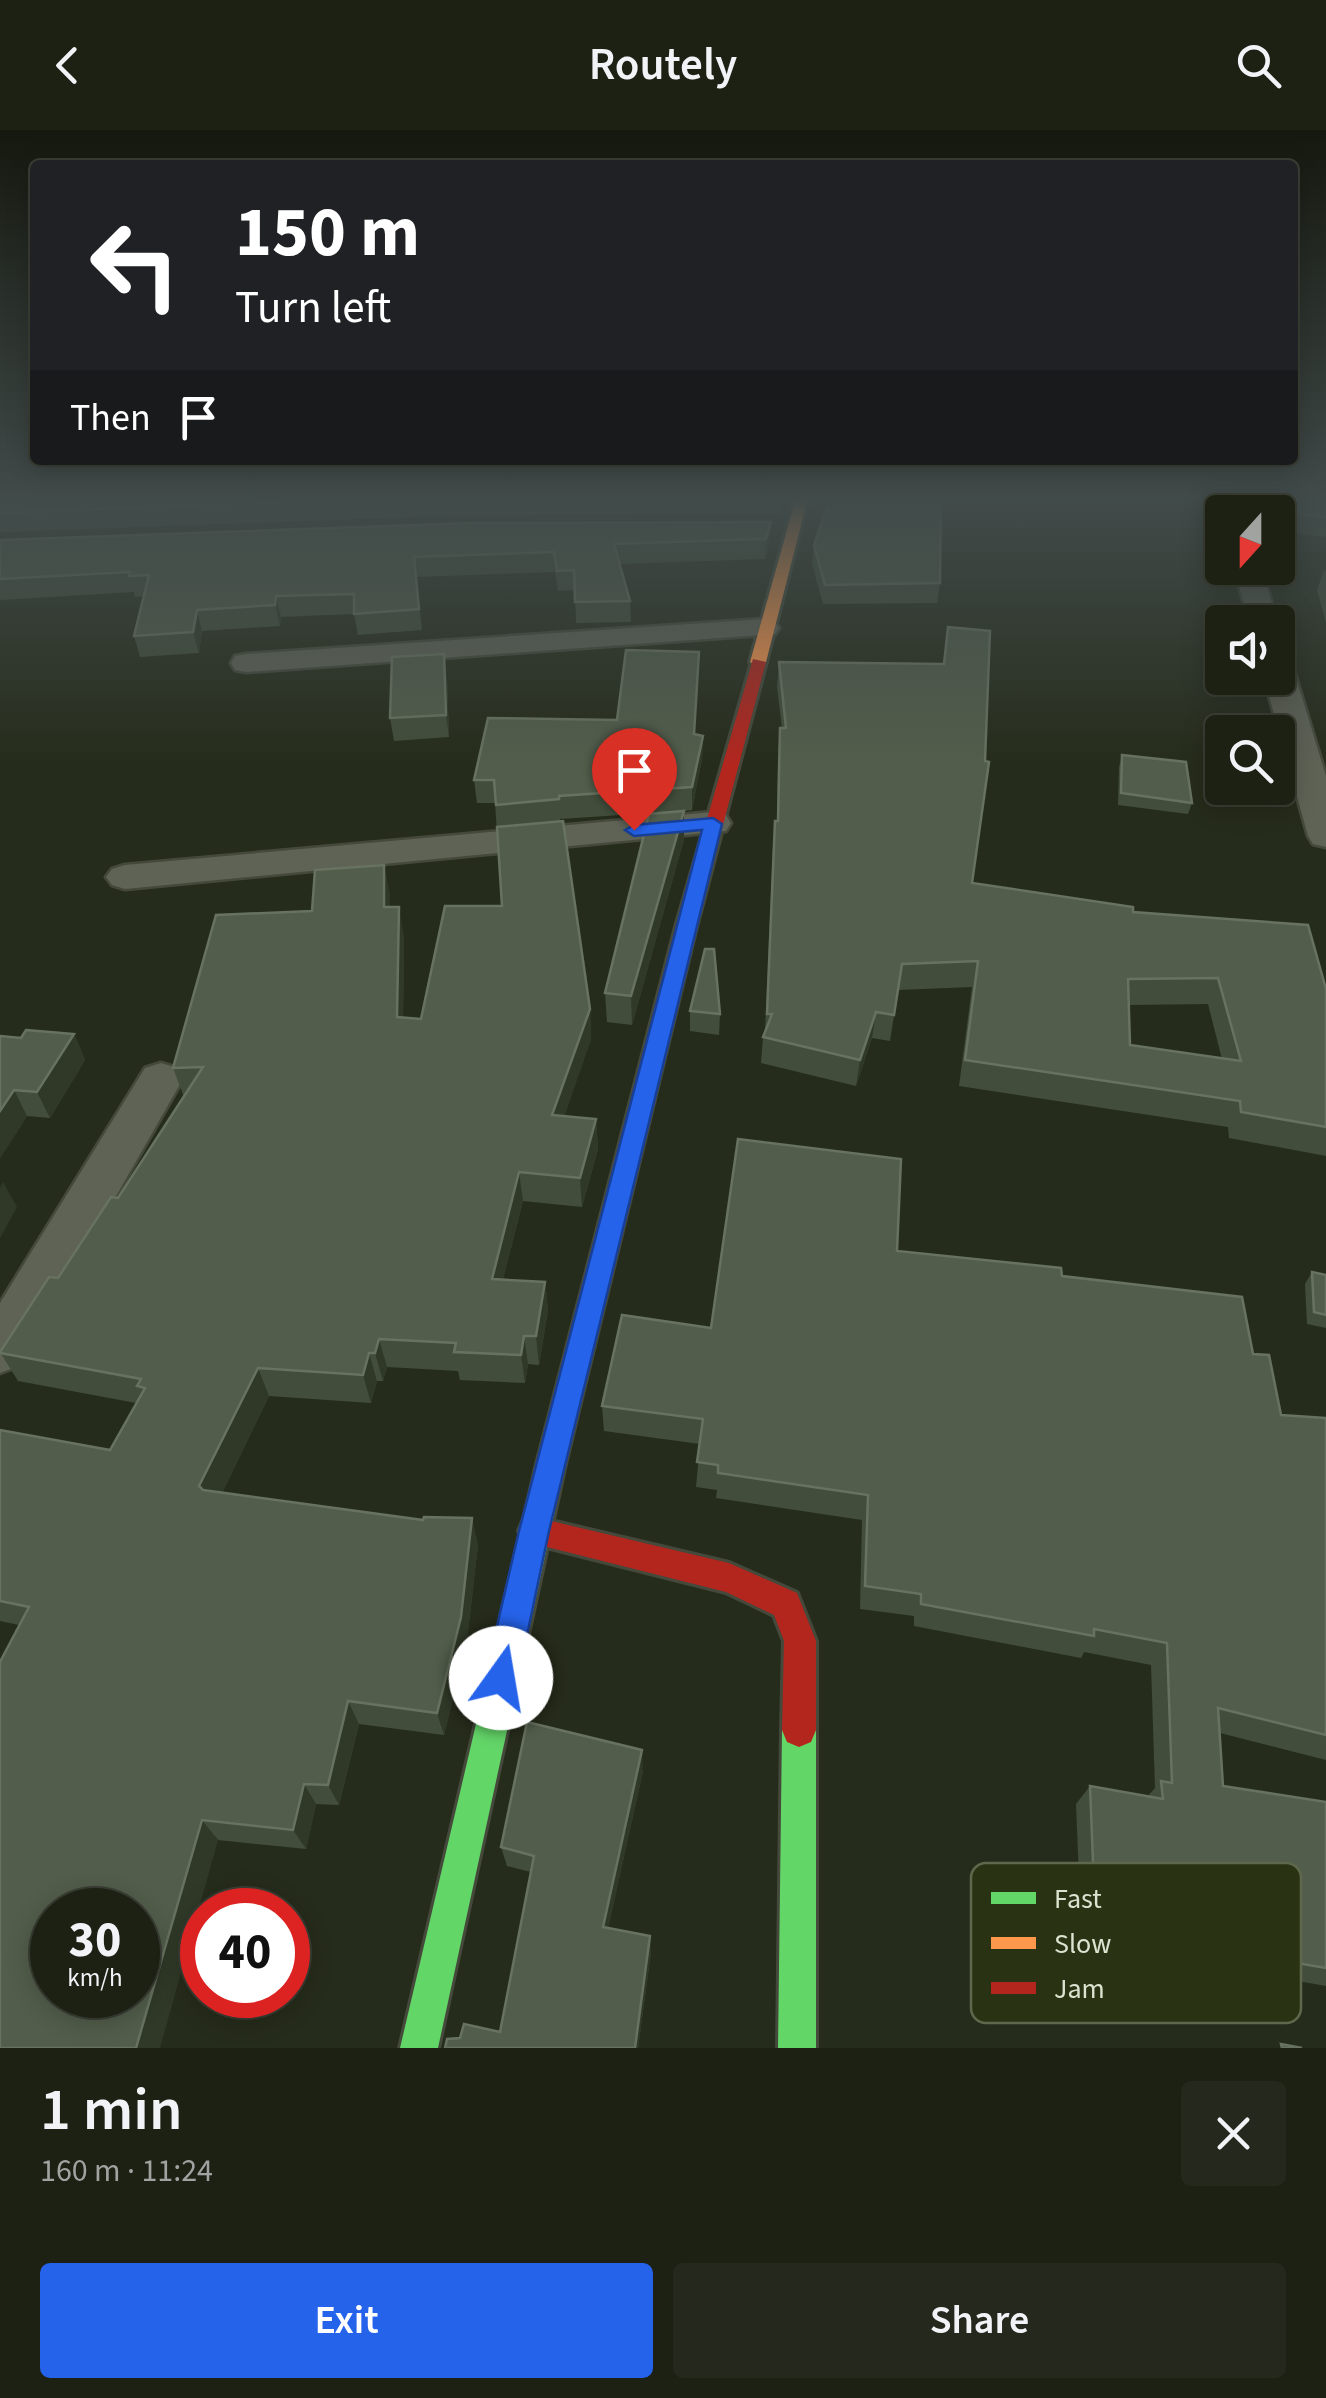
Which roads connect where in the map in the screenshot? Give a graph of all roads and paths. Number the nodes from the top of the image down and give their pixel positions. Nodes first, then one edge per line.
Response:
1 (771, 588) edge
2 (764, 628) junction
3 (246, 664) dead end
4 (1285, 695) edge
5 (713, 824) junction
6 (1326, 836) edge
7 (125, 877) dead end
8 (160, 1079) dead end
9 (0, 1350) edge
10 (534, 1531) junction
11 (419, 2048) edge
12 (798, 2048) edge

1 - 2 street
2 - 3 street
2 - 5 street
4 - 6 street
5 - 7 street
5 - 10 street
8 - 9 street
10 - 11 street
10 - 12 street

